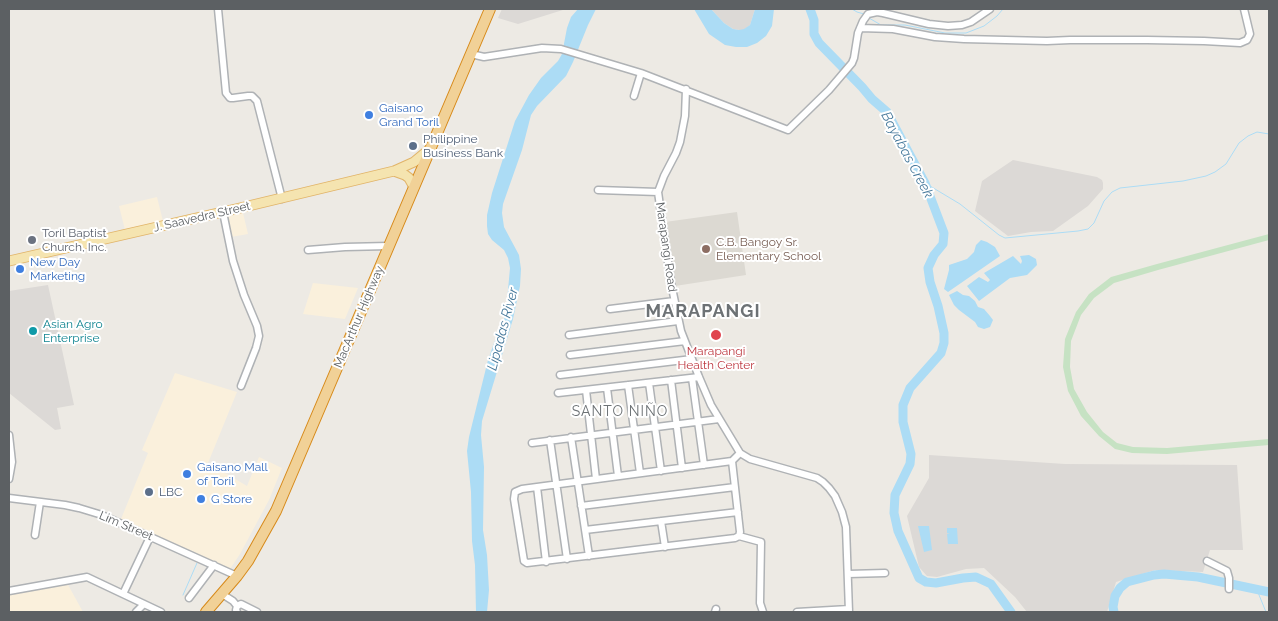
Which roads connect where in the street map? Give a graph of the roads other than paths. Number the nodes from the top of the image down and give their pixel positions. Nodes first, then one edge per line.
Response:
1 (218, 9) edge
2 (490, 9) edge
3 (990, 9) edge
4 (1244, 9) edge
5 (860, 28) junction
6 (471, 54) junction
7 (641, 72) junction
8 (686, 89) junction
9 (634, 96) dead end
10 (431, 148) junction
11 (394, 171) junction
12 (414, 187) junction
13 (598, 190) dead end
14 (658, 192) junction
15 (282, 199) junction
16 (223, 212) junction
17 (388, 246) junction
18 (308, 250) dead end
19 (9, 261) edge
20 (674, 301) junction
21 (610, 309) dead end
22 (678, 321) junction
23 (569, 335) dead end
24 (685, 341) junction
25 (570, 355) dead end
26 (692, 359) junction
27 (560, 374) dead end
28 (696, 378) junction
29 (671, 380) junction
30 (649, 383) junction
31 (628, 385) junction
32 (241, 386) dead end
33 (607, 388) junction
34 (586, 390) junction
35 (558, 393) dead end
36 (719, 419) junction
37 (698, 421) junction
38 (676, 424) junction
39 (655, 427) junction
40 (634, 429) junction
41 (612, 432) junction
42 (9, 435) edge
43 (591, 435) junction
44 (570, 437) junction
45 (550, 440) junction
46 (532, 443) dead end
47 (740, 453) junction
48 (732, 462) junction
49 (704, 465) junction
50 (682, 468) junction
51 (660, 471) junction
52 (640, 473) junction
53 (618, 476) junction
54 (9, 479) edge
55 (596, 479) junction
56 (577, 482) junction
57 (556, 484) junction
58 (537, 487) junction
59 (735, 487) junction
60 (9, 498) edge
61 (40, 502) junction
62 (581, 506) junction
63 (738, 512) junction
64 (661, 521) junction
65 (585, 530) junction
66 (35, 536) dead end
67 (739, 536) junction
68 (150, 537) junction
69 (665, 547) junction
70 (589, 556) junction
71 (568, 559) junction
72 (1207, 561) dead end
73 (546, 562) junction
74 (214, 565) junction
75 (886, 573) dead end
76 (848, 574) junction
77 (237, 576) junction
78 (1229, 589) dead end
79 (9, 591) edge
80 (123, 594) junction
81 (222, 594) junction
82 (189, 598) dead end
83 (144, 604) junction
84 (237, 609) edge
85 (849, 610) edge
86 (136, 612) edge
87 (161, 612) edge
88 (206, 612) edge
89 (257, 612) edge
90 (763, 612) edge
91 (797, 612) edge

1 - 15 street
2 - 6 highway, MacArthur Highway
3 - 5 street
4 - 5 street
5 - 8 street
6 - 7 street
6 - 10 highway, MacArthur Highway
7 - 8 street
7 - 9 street
8 - 14 street, Marapangi Road
10 - 11 main road, J. Saavedra Street
10 - 12 highway, MacArthur Highway
11 - 12 main road
11 - 15 main road, J. Saavedra Street
12 - 17 highway, MacArthur Highway
13 - 14 street
14 - 20 street, Marapangi Road
15 - 16 main road, J. Saavedra Street
16 - 19 main road, J. Saavedra Street
16 - 32 street
17 - 18 street
17 - 77 highway, MacArthur Highway
20 - 21 street
20 - 22 street, Marapangi Road
22 - 23 street
22 - 24 street, Marapangi Road
24 - 25 street
24 - 26 street, Marapangi Road
26 - 27 street
26 - 28 street, Marapangi Road
28 - 29 street
28 - 36 street, Marapangi Road
28 - 37 street
29 - 30 street
29 - 38 street
30 - 31 street
30 - 39 street
31 - 33 street
31 - 40 street
33 - 34 street
33 - 41 street
34 - 35 street
34 - 43 street
36 - 37 street
36 - 47 street, Marapangi Road
37 - 38 street
37 - 49 street
38 - 39 street
38 - 50 street
39 - 40 street
39 - 51 street
40 - 41 street
40 - 52 street
41 - 43 street
41 - 53 street
42 - 54 street
43 - 44 street
43 - 55 street
44 - 45 street
44 - 56 street
45 - 46 street
45 - 57 street
47 - 48 street
47 - 76 street
48 - 49 street
48 - 59 street
49 - 50 street
50 - 51 street
51 - 52 street
52 - 53 street
53 - 55 street
55 - 56 street
56 - 57 street
56 - 62 street
57 - 58 street
57 - 71 street
58 - 73 street
58 - 73 street
59 - 62 street
59 - 63 street
60 - 61 street, Lim Street
61 - 66 street
61 - 68 street, Lim Street
62 - 65 street
63 - 64 street
63 - 67 street
64 - 65 street
64 - 69 street
65 - 70 street
67 - 69 street
67 - 90 street
68 - 74 street, Lim Street
68 - 80 street
69 - 70 street
70 - 71 street
71 - 73 street
72 - 78 street
74 - 77 street, Lim Street
74 - 82 street
75 - 76 street
76 - 85 street
77 - 81 highway, MacArthur Highway
79 - 80 street
80 - 83 street
81 - 84 street
81 - 88 highway, MacArthur Highway
83 - 86 street
83 - 87 street
84 - 89 street
85 - 91 street

